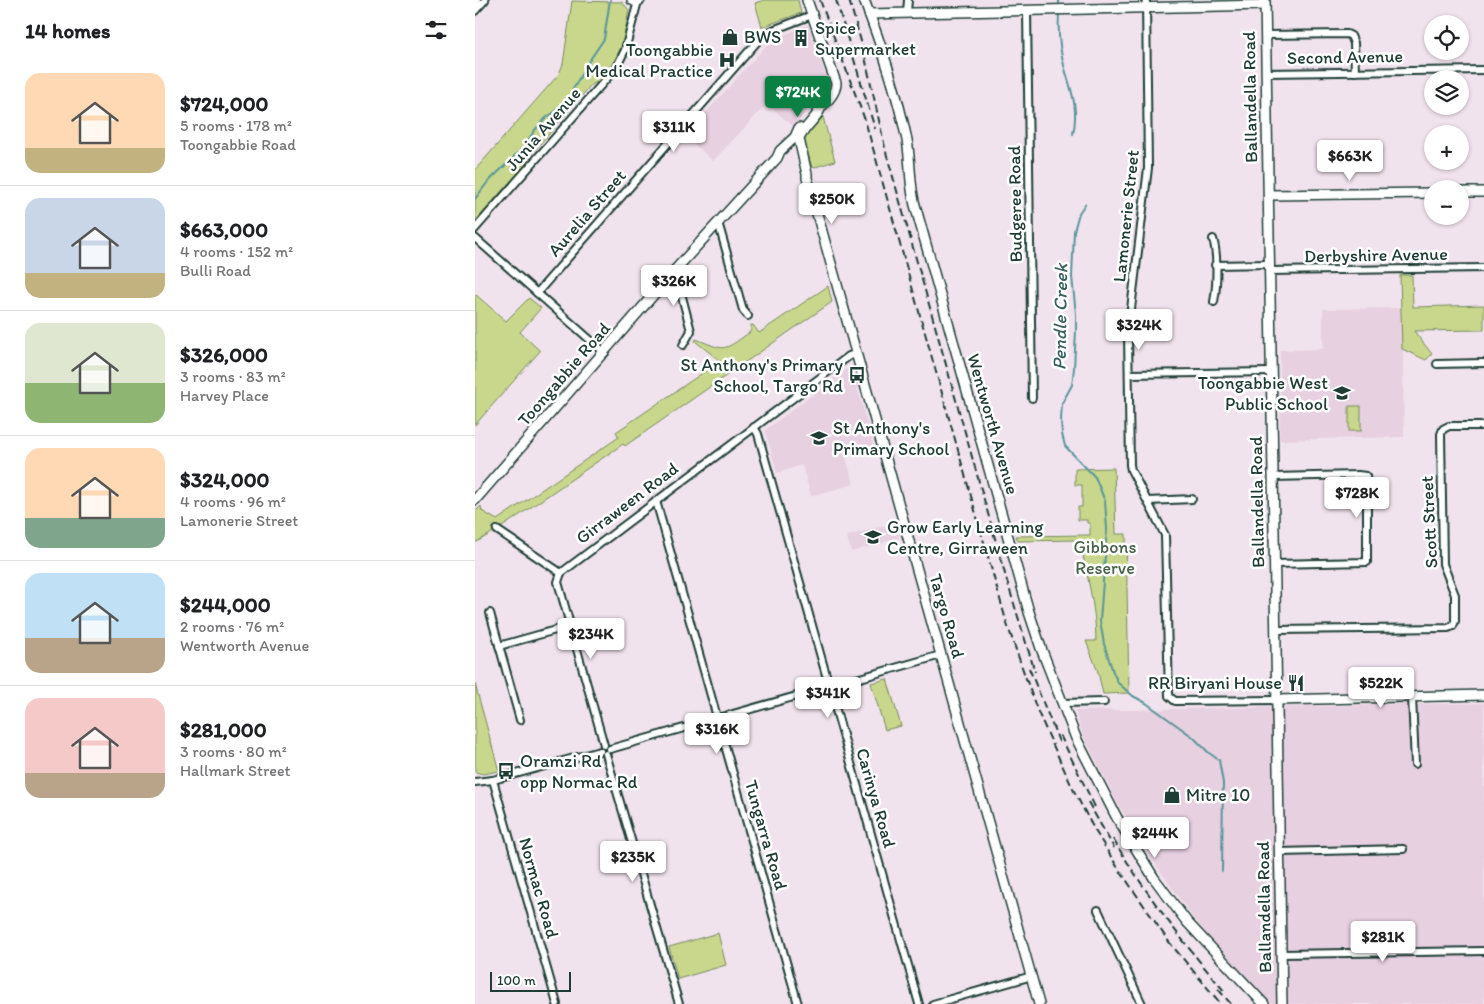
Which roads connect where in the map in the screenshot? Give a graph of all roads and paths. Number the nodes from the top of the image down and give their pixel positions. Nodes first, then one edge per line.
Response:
1 (477, 0) edge
2 (485, 0) edge
3 (636, 0) edge
4 (807, 0) edge
5 (864, 0) edge
6 (908, 0) edge
7 (1265, 2) edge
8 (475, 4) edge
9 (1146, 4) edge
10 (1027, 10) junction
11 (475, 11) edge
12 (907, 12) junction
13 (869, 14) junction
14 (812, 15) junction
15 (1265, 35) junction
16 (1484, 70) edge
17 (1355, 72) junction
18 (1266, 73) junction
19 (795, 141) junction
20 (1469, 192) edge
21 (1484, 192) edge
22 (1424, 193) edge
23 (1269, 196) junction
24 (717, 222) junction
25 (475, 230) edge
26 (475, 238) edge
27 (1213, 239) dead end
28 (1215, 265) junction
29 (1269, 268) junction
30 (1484, 268) edge
31 (675, 270) junction
32 (537, 293) junction
33 (1214, 302) dead end
34 (748, 316) dead end
35 (683, 345) dead end
36 (605, 353) junction
37 (856, 354) junction
38 (1484, 363) edge
39 (1437, 364) dead end
40 (1271, 372) junction
41 (1129, 374) junction
42 (1032, 398) dead end
43 (1484, 426) edge
44 (754, 427) junction
45 (1273, 477) junction
46 (1192, 499) dead end
47 (475, 500) edge
48 (656, 501) junction
49 (1148, 501) junction
50 (497, 530) dead end
51 (1275, 564) junction
52 (561, 573) junction
53 (489, 613) dead end
54 (570, 626) junction
55 (1276, 630) junction
56 (499, 646) junction
57 (941, 655) junction
58 (830, 687) junction
59 (1484, 695) edge
60 (1412, 697) junction
61 (1277, 700) junction
62 (1105, 702) dead end
63 (1062, 703) junction
64 (717, 718) junction
65 (520, 720) dead end
66 (605, 750) junction
67 (1415, 764) dead end
68 (493, 780) junction
69 (475, 782) edge
70 (1403, 849) dead end
71 (1279, 852) junction
72 (1098, 910) dead end
73 (1484, 951) edge
74 (1281, 954) junction
75 (1031, 976) junction
76 (557, 1004) edge
77 (679, 1004) edge
78 (798, 1004) edge
79 (919, 1004) edge
80 (933, 1004) edge
81 (1039, 1004) edge
82 (1142, 1004) edge
83 (1264, 1004) edge
84 (1282, 1004) edge

1 - 8 street
2 - 11 street
3 - 25 street, Junia Avenue
4 - 14 street
5 - 13 street, Wentworth Avenue
6 - 12 street
7 - 9 street
7 - 15 street, Ballandella Road
9 - 10 street
9 - 41 street, Lamonerie Street
10 - 12 street
10 - 42 street, Budgeree Road
12 - 13 street
13 - 63 street, Wentworth Avenue
14 - 19 street, Toongabbie Road
14 - 32 street, Aurelia Street
15 - 17 street
15 - 18 street, Ballandella Road
16 - 17 street, Second Avenue
17 - 18 street, Second Avenue
18 - 23 street, Ballandella Road
19 - 24 street, Toongabbie Road
19 - 37 street, Targo Road
20 - 21 street
22 - 23 street
23 - 29 street, Ballandella Road
24 - 31 street, Toongabbie Road
24 - 34 street
26 - 32 street
27 - 28 street
28 - 29 street, Derbyshire Avenue
28 - 33 street
29 - 30 street, Derbyshire Avenue
29 - 40 street, Ballandella Road
31 - 35 street
31 - 36 street, Toongabbie Road
32 - 36 street
36 - 47 street, Toongabbie Road
37 - 44 street, Girraween Road
37 - 57 street, Targo Road
38 - 39 street
40 - 41 street
40 - 45 street, Ballandella Road
41 - 49 street, Lamonerie Street
43 - 55 street, Scott Street
44 - 48 street, Girraween Road
44 - 58 street, Carinya Road
45 - 51 street, Ballandella Road
45 - 51 street
46 - 49 street
48 - 52 street, Girraween Road
48 - 64 street, Tungarra Road
49 - 61 street, Lamonerie Street
50 - 52 street
51 - 55 street, Ballandella Road
52 - 54 street
53 - 56 street
54 - 56 street
54 - 66 street
55 - 61 street, Ballandella Road
56 - 65 street
57 - 58 street
57 - 75 street, Targo Road
58 - 64 street
58 - 79 street, Carinya Road
59 - 60 street
60 - 61 street
60 - 67 street
61 - 71 street, Ballandella Road
62 - 63 street
63 - 83 street, Wentworth Avenue
64 - 66 street
64 - 78 street, Tungarra Road
66 - 68 street
66 - 77 street
68 - 69 street
68 - 76 street, Normac Road
70 - 71 street
71 - 74 street, Ballandella Road
72 - 82 street
73 - 74 street
74 - 84 street, Ballandella Road
75 - 80 street
75 - 81 street, Targo Road

